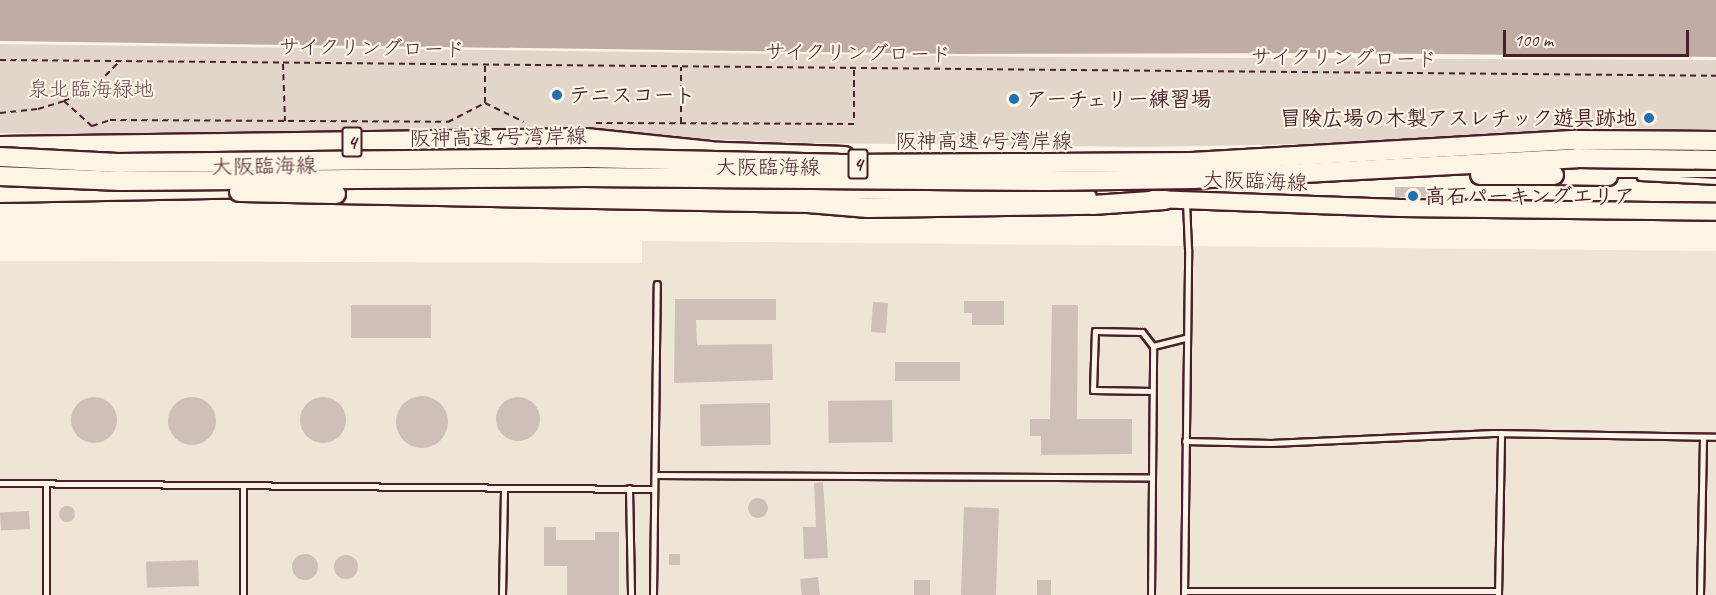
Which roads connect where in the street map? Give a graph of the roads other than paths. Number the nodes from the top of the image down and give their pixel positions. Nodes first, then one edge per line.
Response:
1 (1716, 141) edge
2 (0, 146) edge
3 (710, 150) junction
4 (0, 155) edge
5 (1716, 160) edge
6 (1716, 169) edge
7 (1608, 176) joint
8 (0, 177) edge
9 (1193, 179) junction
10 (1716, 181) edge
11 (0, 194) edge
12 (1165, 200) junction
13 (1186, 201) junction
14 (1716, 212) edge
15 (657, 284) dead end
16 (1186, 338) junction
17 (1153, 346) junction
18 (1152, 391) junction
19 (1501, 434) junction
20 (1703, 437) junction
21 (1716, 437) edge
22 (1185, 441) junction
23 (655, 475) junction
24 (1152, 478) junction
25 (0, 483) edge
26 (46, 483) junction
27 (243, 486) junction
28 (504, 488) junction
29 (629, 488) junction
30 (652, 489) junction
31 (1184, 593) edge
32 (1498, 593) edge
33 (46, 595) edge
34 (243, 595) edge
35 (502, 595) edge
36 (631, 595) edge
37 (654, 595) edge
38 (1151, 595) edge
39 (1700, 595) edge

1 - 4 highway, 阪神高速4号湾岸線 / 4, bridge
2 - 3 highway, 4
3 - 4 main road, 大阪臨海線
3 - 6 main road, 大阪臨海線
5 - 9 highway, 阪神高速4号湾岸線 / 4, bridge
7 - 9 highway, bridge
7 - 10 lane
8 - 9 highway, 阪神高速4号湾岸線 / 4, bridge
8 - 12 highway, 4, bridge
11 - 12 main road, 大阪臨海線
12 - 13 main road, 大阪臨海線
13 - 14 main road, 大阪臨海線
13 - 16 lane
15 - 23 lane
16 - 17 lane
16 - 22 lane
17 - 18 lane
17 - 18 lane
18 - 24 lane
19 - 20 lane
19 - 22 lane
19 - 32 lane
20 - 21 lane
20 - 39 lane
22 - 31 lane
23 - 24 lane
23 - 30 lane
24 - 38 lane
25 - 26 lane
26 - 27 lane
26 - 33 lane
27 - 28 lane
27 - 34 lane
28 - 29 lane
28 - 35 lane
29 - 30 lane
29 - 36 lane
30 - 37 lane
31 - 32 lane

